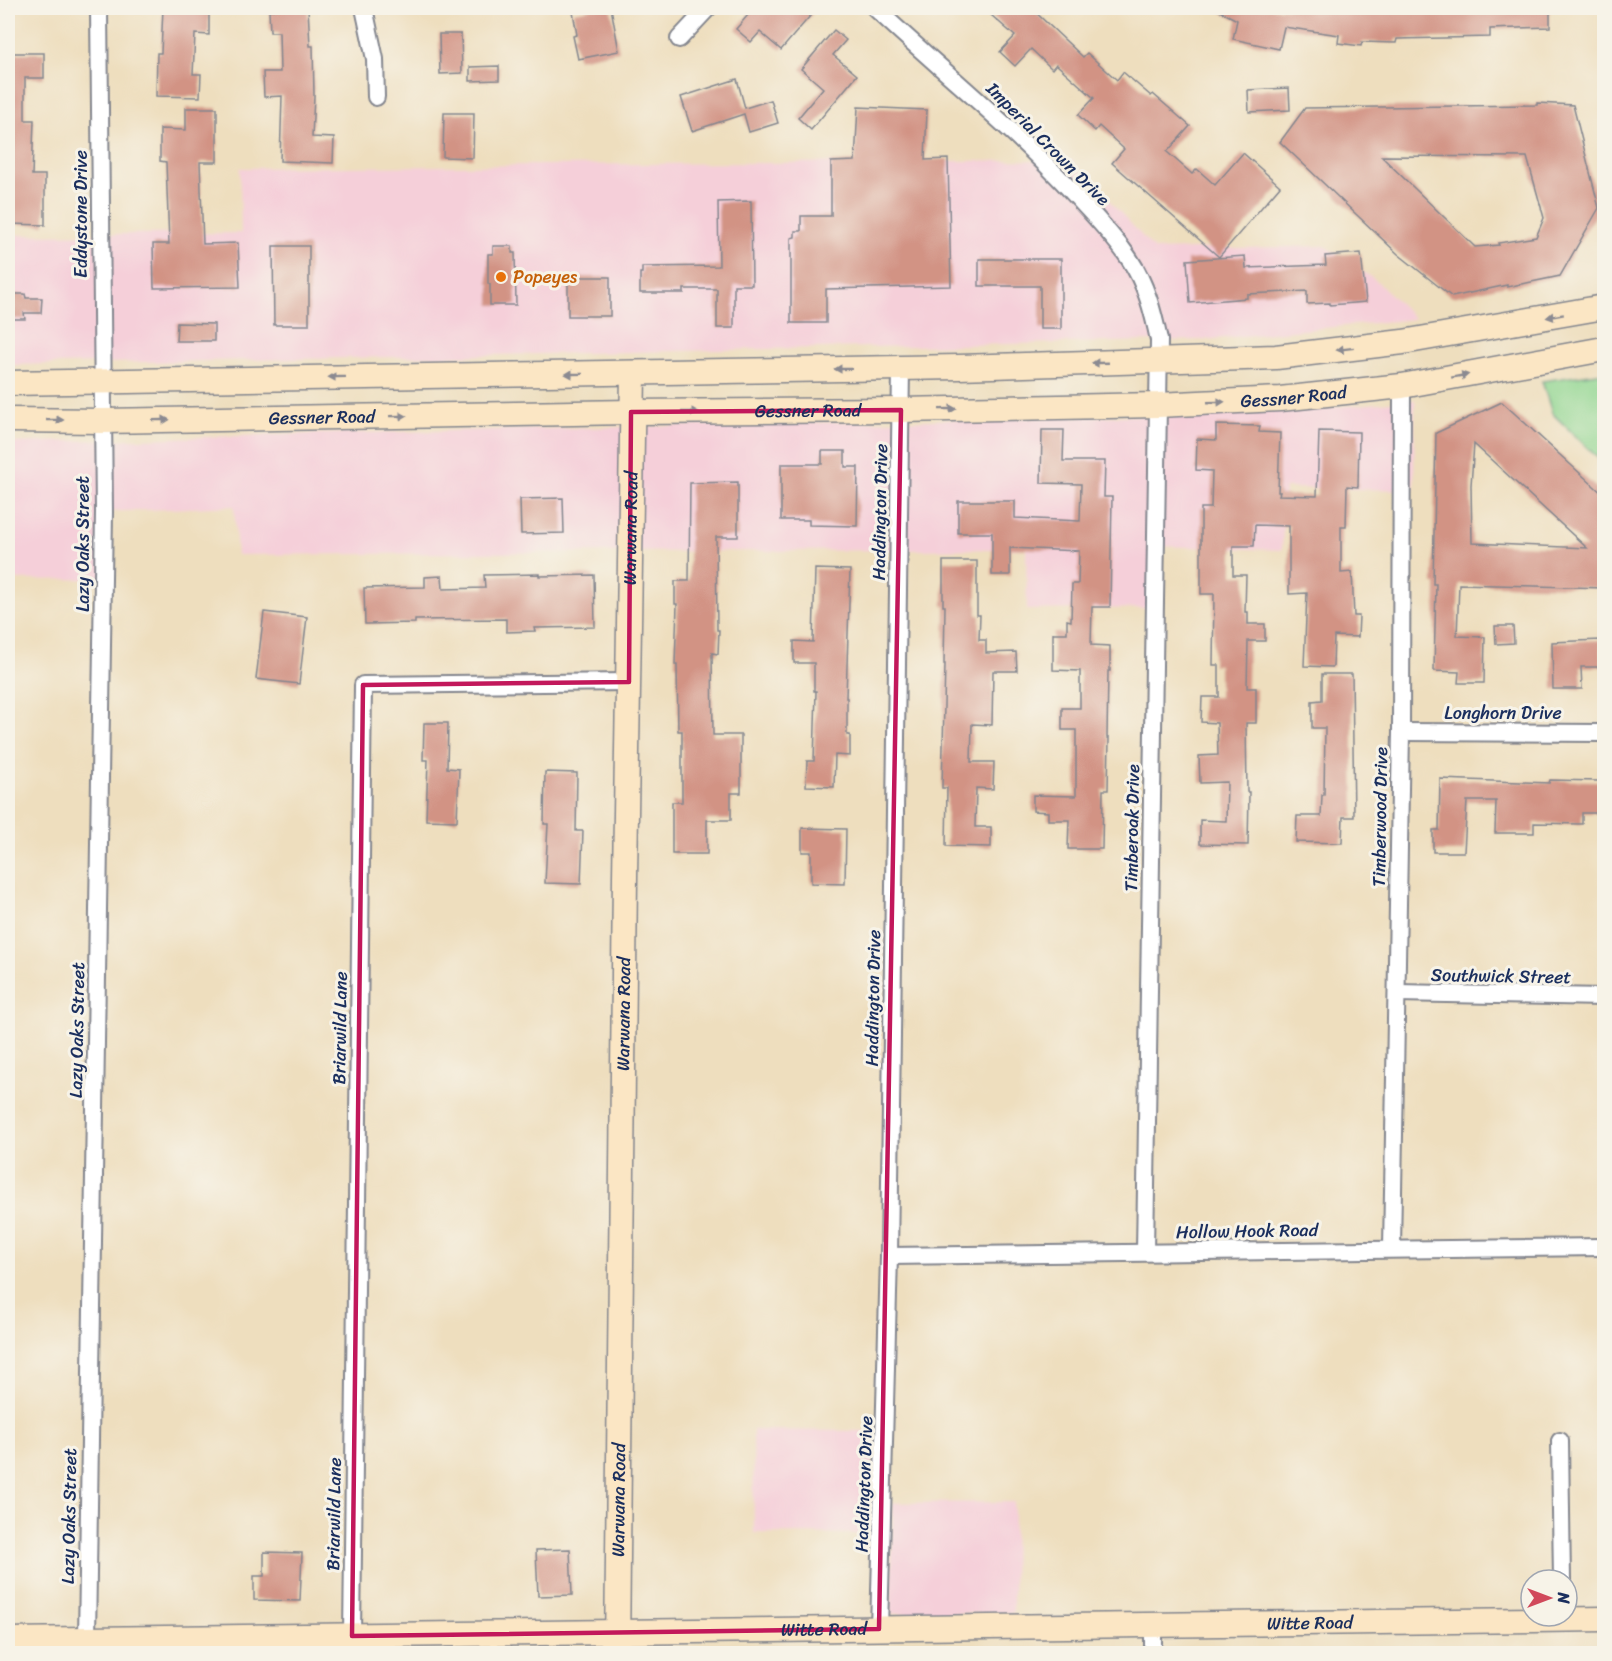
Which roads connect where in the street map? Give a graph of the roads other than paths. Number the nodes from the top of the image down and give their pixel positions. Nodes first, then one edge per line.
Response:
1 (99, 8) edge
2 (364, 8) edge
3 (708, 8) edge
4 (875, 8) edge
5 (679, 39) dead end
6 (376, 97) dead end
7 (1605, 307) edge
8 (1605, 349) edge
9 (1158, 361) junction
10 (901, 368) junction
11 (633, 372) junction
12 (102, 381) junction
13 (8, 383) edge
14 (1402, 386) junction
15 (1158, 405) junction
16 (901, 411) junction
17 (631, 412) junction
18 (8, 420) edge
19 (103, 421) junction
20 (629, 682) junction
21 (1401, 732) junction
22 (1605, 733) edge
23 (1397, 993) junction
24 (1605, 997) edge
25 (1605, 1247) edge
26 (1392, 1249) junction
27 (1145, 1252) junction
28 (889, 1256) junction
29 (1560, 1441) dead end
30 (1562, 1568) edge
31 (1579, 1618) edge
32 (1519, 1619) edge
33 (1605, 1619) edge
34 (1153, 1625) junction
35 (879, 1629) junction
36 (352, 1636) junction
37 (87, 1639) junction
38 (8, 1640) edge
39 (617, 1643) edge
40 (293, 1645) edge
41 (1153, 1653) edge

1 - 12 street, Eddystone Drive
2 - 6 street
3 - 5 street
4 - 9 street, Imperial Crown Drive
7 -> 9 main road
14 -> 8 main road, Gessner Road
9 -> 10 main road
9 - 15 street, Imperial Crown Drive
10 -> 11 main road
10 - 16 street, Haddington Drive
11 -> 12 main road
11 - 17 main road, Warwana Road
12 - 13 main road
12 - 19 street, Eddystone Drive
15 -> 14 main road, Gessner Road
14 - 21 street, Timberwood Drive
16 -> 15 main road, Gessner Road
15 - 27 street, Timberoak Drive
17 -> 16 main road, Gessner Road
16 - 28 street, Haddington Drive
19 -> 17 main road, Gessner Road
17 - 20 main road, Warwana Road
18 -> 19 main road, Gessner Road
19 - 37 street, Lazy Oaks Street
20 - 36 street, Briarwild Lane
20 - 39 main road, Warwana Road
21 - 22 street, Longhorn Drive
21 - 23 street, Timberwood Drive
23 - 24 street, Southwick Street
23 - 26 street, Timberwood Drive
25 - 26 street, Hollow Hook Road
26 - 27 street, Hollow Hook Road
27 - 28 street, Hollow Hook Road
28 - 35 street, Haddington Drive
29 - 30 street
31 - 33 main road, Witte Road
32 - 34 main road, Witte Road
34 - 35 main road, Witte Road
34 - 41 street
35 - 39 main road, Witte Road
36 - 39 main road, Witte Road
36 - 40 main road, Witte Road
37 - 38 main road, Witte Road
37 - 40 main road, Witte Road

